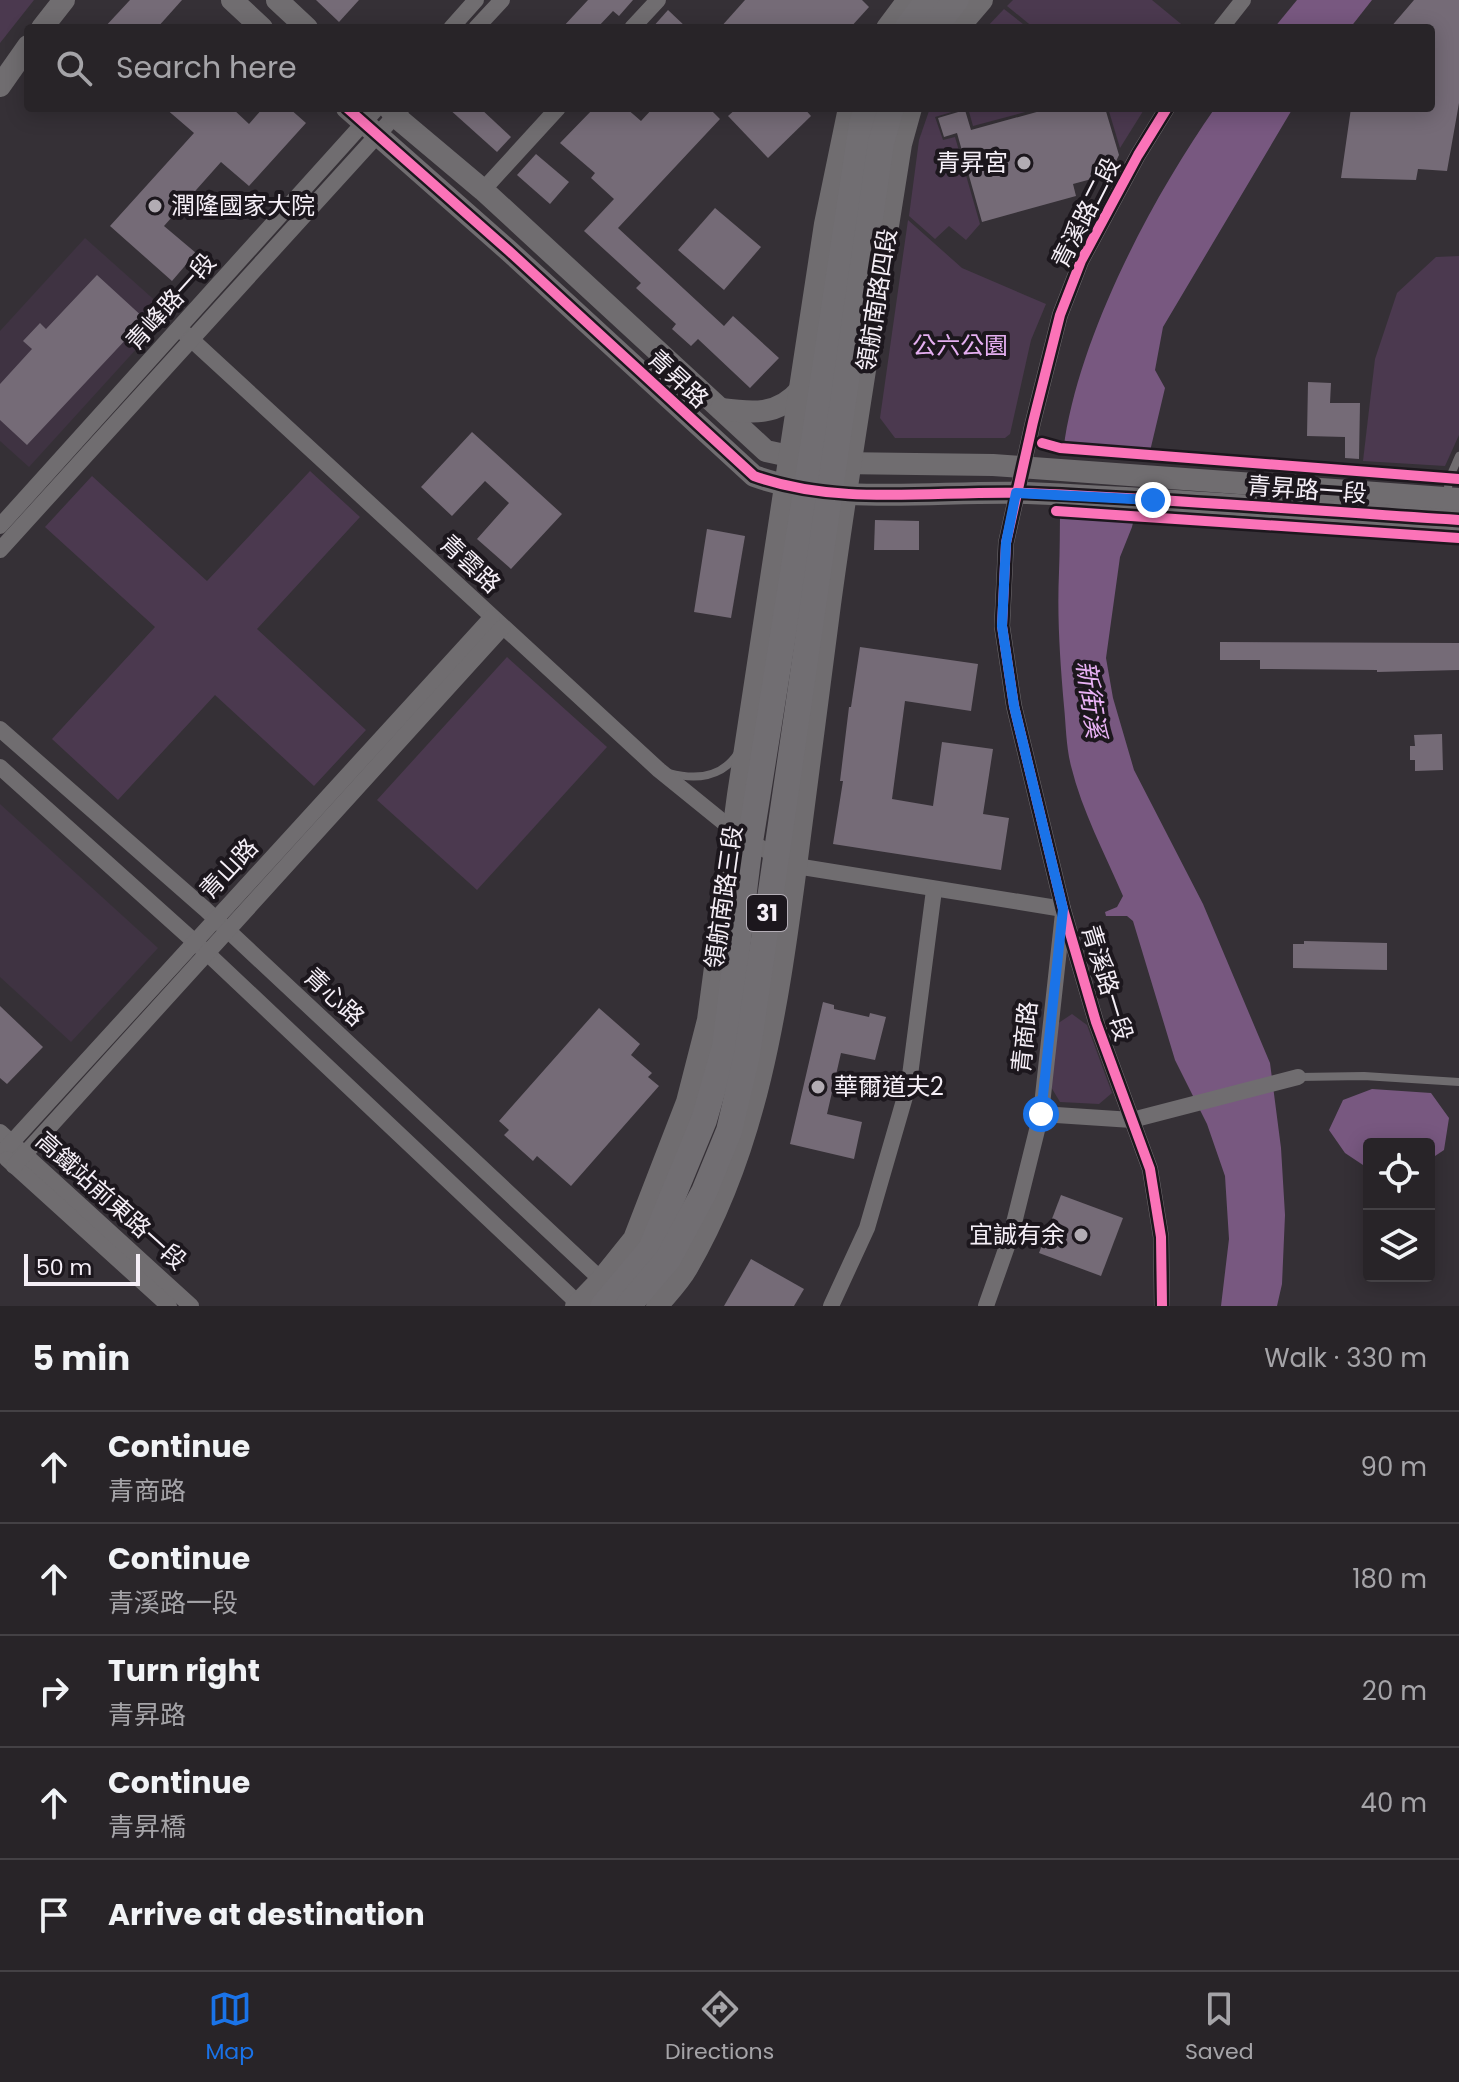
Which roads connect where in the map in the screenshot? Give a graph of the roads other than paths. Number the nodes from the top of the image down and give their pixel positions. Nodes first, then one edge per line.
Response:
1 (64, 0) edge
2 (232, 0) edge
3 (277, 0) edge
4 (476, 0) edge
5 (502, 0) edge
6 (908, 0) edge
7 (928, 0) edge
8 (956, 0) edge
9 (982, 0) edge
10 (1243, 0) edge
11 (654, 1) edge
12 (45, 24) edge
13 (258, 24) edge
14 (303, 24) edge
15 (455, 24) edge
16 (480, 24) edge
17 (635, 24) edge
18 (890, 24) edge
19 (910, 24) edge
20 (937, 24) edge
21 (961, 24) edge
22 (1224, 24) edge
23 (24, 52) edge
24 (0, 86) edge
25 (554, 112) edge
26 (848, 112) edge
27 (866, 112) edge
28 (890, 112) edge
29 (910, 112) edge
30 (1165, 112) edge
31 (379, 115) edge
32 (483, 190) junction
33 (832, 193) junction
34 (838, 278) junction
35 (186, 334) junction
36 (800, 390) junction
37 (721, 409) junction
38 (1459, 456) edge
39 (822, 461) junction
40 (1059, 470) joint
41 (1019, 480) junction
42 (817, 491) junction
43 (1057, 495) joint
44 (1453, 509) edge
45 (0, 526) edge
46 (0, 550) edge
47 (497, 622) junction
48 (0, 729) edge
49 (747, 739) junction
50 (0, 767) edge
51 (659, 770) junction
52 (741, 836) junction
53 (786, 860) junction
54 (934, 890) junction
55 (1063, 909) junction
56 (221, 924) junction
57 (200, 948) junction
58 (1298, 1077) joint
59 (1459, 1082) edge
60 (1041, 1114) junction
61 (1132, 1120) junction
62 (3, 1146) edge
63 (20, 1160) junction
64 (605, 1301) edge
65 (169, 1306) edge
66 (191, 1306) edge
67 (657, 1306) edge
68 (831, 1306) edge
69 (986, 1306) edge
70 (1162, 1306) edge

1 - 12 street
2 - 13 street
3 - 14 street
4 - 15 street
5 - 16 street
6 - 18 street
7 - 19 main road
8 - 20 main road
9 - 21 street
10 - 22 street
11 - 17 street
23 - 24 street
25 - 32 street
26 - 33 street, 領航南路四段 / 31
27 - 34 main road, 領航南路四段 / 31
28 - 39 main road, 領航南路四段 / 31
29 - 39 street, 領航南路四段 / 31
30 - 41 street, 青溪路二段
31 - 32 street, 青昇路
31 - 35 street, 青峰路一段
31 - 42 street, 青昇路
32 - 37 street, 青昇路
33 - 34 street
33 - 36 street, 領航南路四段 / 31
34 - 39 main road, 領航南路四段 / 31
35 - 45 street, 青峰路一段
35 - 46 street, 青峰路一段
35 - 47 street, 青雲路
36 - 37 street
36 - 39 street, 領航南路四段 / 31
37 - 39 street, 青昇路
38 - 44 lane
39 - 41 street, 青昇路
39 - 42 main road, 領航南路三段 / 31
39 - 42 street, 領航南路四段 / 31
40 - 41 street, 青昇路
40 - 44 street, 青昇路一段
41 - 42 street, 青昇路
41 - 43 street, 青昇路
41 - 55 street, 青溪路一段
42 - 49 street, 領航南路三段 / 31
42 - 52 main road, 領航南路三段 / 31
42 - 53 main road, 領航南路三段 / 31
43 - 44 street, 青昇路一段
47 - 51 street, 青雲路
47 - 56 street, 青山路
48 - 56 street, 青心路
49 - 51 lane
49 - 52 street, 領航南路三段 / 31
50 - 57 street
51 - 52 street, 青雲路
52 - 53 street, 青雲路
52 - 64 main road, 領航南路三段 / 31
53 - 54 street, 青雲路
53 - 64 main road, 領航南路三段 / 31
53 - 67 street, 領航南路三段 / 31
54 - 55 street, 青雲路
54 - 68 street
55 - 60 street, 青商路
55 - 61 street, 青溪路一段
56 - 57 street, 青山路
56 - 64 street, 青心路
57 - 62 street, 青山路
57 - 63 street, 青山路
57 - 64 street
58 - 59 lane
58 - 61 street
60 - 61 street
60 - 69 street, 青商路
61 - 70 street, 青溪路一段
62 - 63 street, 高鐵站前東路一段
63 - 65 street, 高鐵站前東路一段
63 - 66 street, 高鐵站前東路一段

